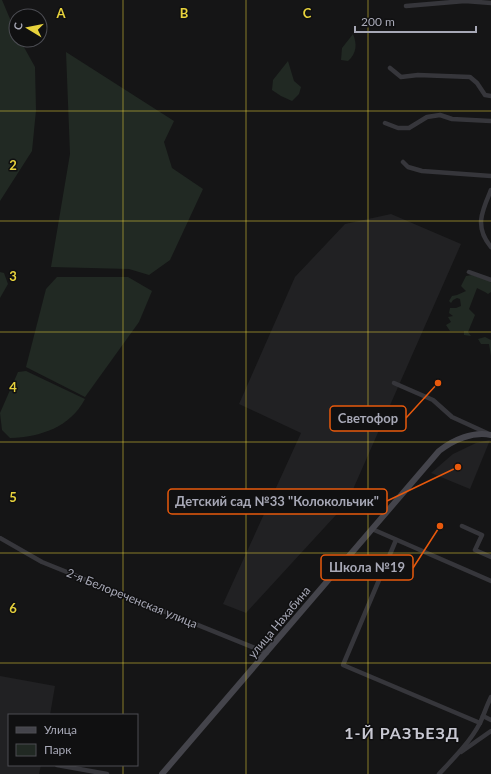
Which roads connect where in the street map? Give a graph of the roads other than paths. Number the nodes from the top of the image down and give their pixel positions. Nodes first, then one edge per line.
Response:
1 (491, 3) edge
2 (406, 6) dead end
3 (390, 68) dead end
4 (491, 96) edge
5 (491, 121) edge
6 (385, 123) dead end
7 (403, 162) dead end
8 (491, 176) edge
9 (491, 190) edge
10 (491, 248) edge
11 (469, 272) dead end
12 (491, 280) edge
13 (394, 383) dead end
14 (490, 435) edge
15 (462, 526) dead end
16 (372, 529) junction
17 (0, 538) edge
18 (396, 540) junction
19 (491, 557) edge
20 (491, 581) edge
21 (268, 653) junction
22 (491, 697) edge
23 (483, 716) junction
24 (491, 720) edge
25 (480, 723) junction
26 (491, 731) edge
27 (458, 753) junction
28 (63, 766) edge
29 (107, 774) edge
30 (162, 774) edge
31 (439, 774) edge

1 - 2 street
3 - 4 street
5 - 6 street
7 - 8 street
9 - 10 street
11 - 12 street
13 - 14 street
14 - 16 main road, улица Нахабина
15 - 19 street
16 - 18 street
16 - 21 main road, улица Нахабина
17 - 21 street, 2-я Белореченская улица
18 - 20 street
18 - 25 street
21 - 30 main road, улица Нахабина
22 - 23 street
23 - 24 street
23 - 25 street
25 - 27 street
26 - 27 street
27 - 31 street
28 - 29 street

